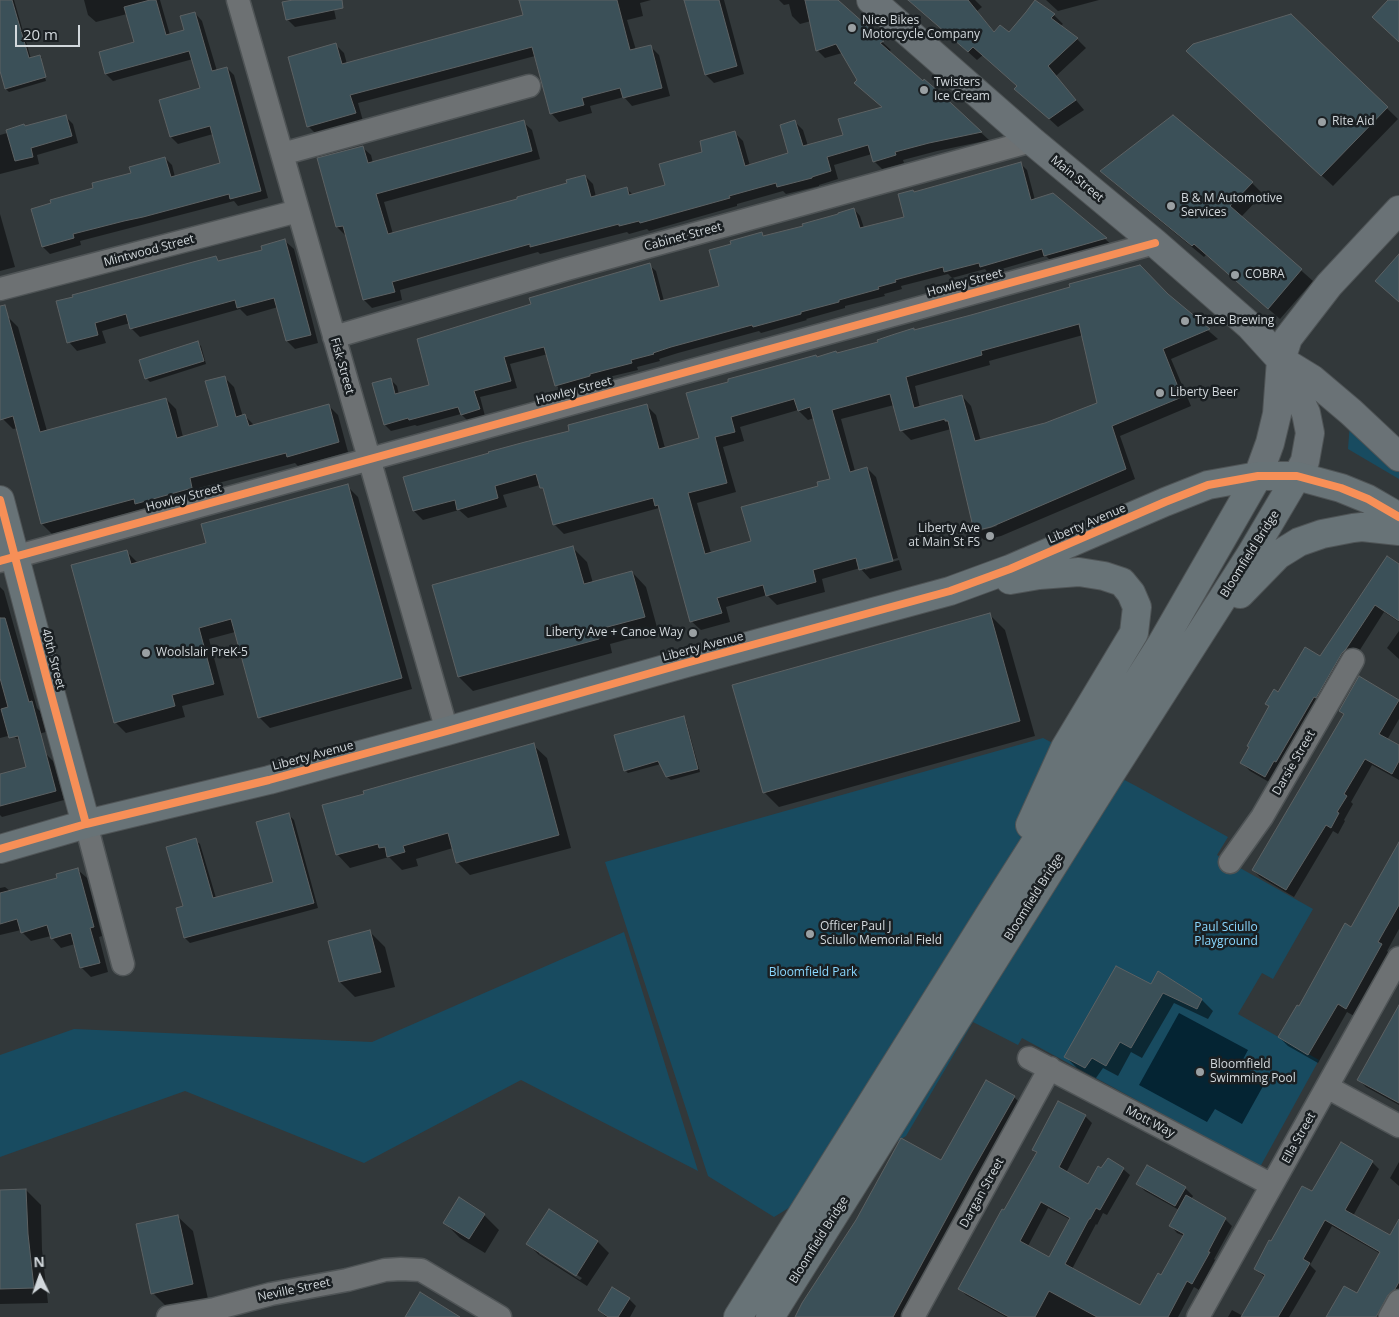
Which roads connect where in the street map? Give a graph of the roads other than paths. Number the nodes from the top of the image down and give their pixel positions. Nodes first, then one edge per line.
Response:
1 (238, 0) edge
2 (871, 0) edge
3 (529, 86) dead end
4 (1032, 141) junction
5 (282, 154) junction
6 (1399, 210) edge
7 (298, 212) junction
8 (1155, 242) junction
9 (0, 290) edge
10 (334, 337) junction
11 (1281, 360) junction
12 (1399, 456) edge
13 (369, 459) junction
14 (1258, 476) junction
15 (1297, 476) junction
16 (0, 500) edge
17 (1399, 517) edge
18 (1399, 531) edge
19 (8, 559) edge
20 (1258, 561) junction
21 (950, 591) junction
22 (1354, 660) dead end
23 (447, 731) junction
24 (86, 824) junction
25 (0, 849) edge
26 (1230, 862) dead end
27 (990, 914) junction
28 (1399, 958) edge
29 (123, 964) dead end
30 (1029, 1058) dead end
31 (1050, 1068) junction
32 (1327, 1087) junction
33 (1399, 1126) edge
34 (1272, 1185) junction
35 (1399, 1301) edge
36 (168, 1317) edge
37 (500, 1317) edge
38 (738, 1317) edge
39 (770, 1317) edge
40 (913, 1317) edge
41 (1198, 1317) edge
42 (1390, 1317) edge

1 - 5 street, Fisk Street
2 - 4 main road, Main Street
3 - 5 street
4 - 8 main road, Main Street
4 - 10 street, Cabinet Street
5 - 7 street, Fisk Street
6 - 11 main road
7 - 9 street, Mintwood Street
7 - 10 street, Fisk Street
8 - 11 main road, Main Street
8 - 13 street, Howley Street
10 - 13 street, Fisk Street
11 - 12 main road, Main Street
11 - 14 main road
11 - 15 main road, Main Street
13 - 19 street, Howley Street
13 - 23 street, Fisk Street
14 - 15 main road, Liberty Avenue
14 - 21 main road, Liberty Avenue
14 - 27 main road
15 - 17 main road, Liberty Avenue
15 - 20 main road, Bloomfield Bridge
16 - 19 main road, 40th Street
18 - 20 main road
19 - 24 main road, 40th Street
20 - 39 main road, Bloomfield Bridge
21 - 23 main road, Liberty Avenue
21 - 27 main road
22 - 26 street, Darsie Street
23 - 24 main road, Liberty Avenue
24 - 25 main road, Liberty Avenue
24 - 29 street, 40th Street
27 - 38 main road
28 - 32 street, Ella Street
30 - 31 street, Mott Way
31 - 34 street, Mott Way
31 - 40 street, Dargan Street
32 - 33 street
32 - 34 street, Ella Street
34 - 41 street, Ella Street
35 - 42 street
36 - 37 street, Neville Street

